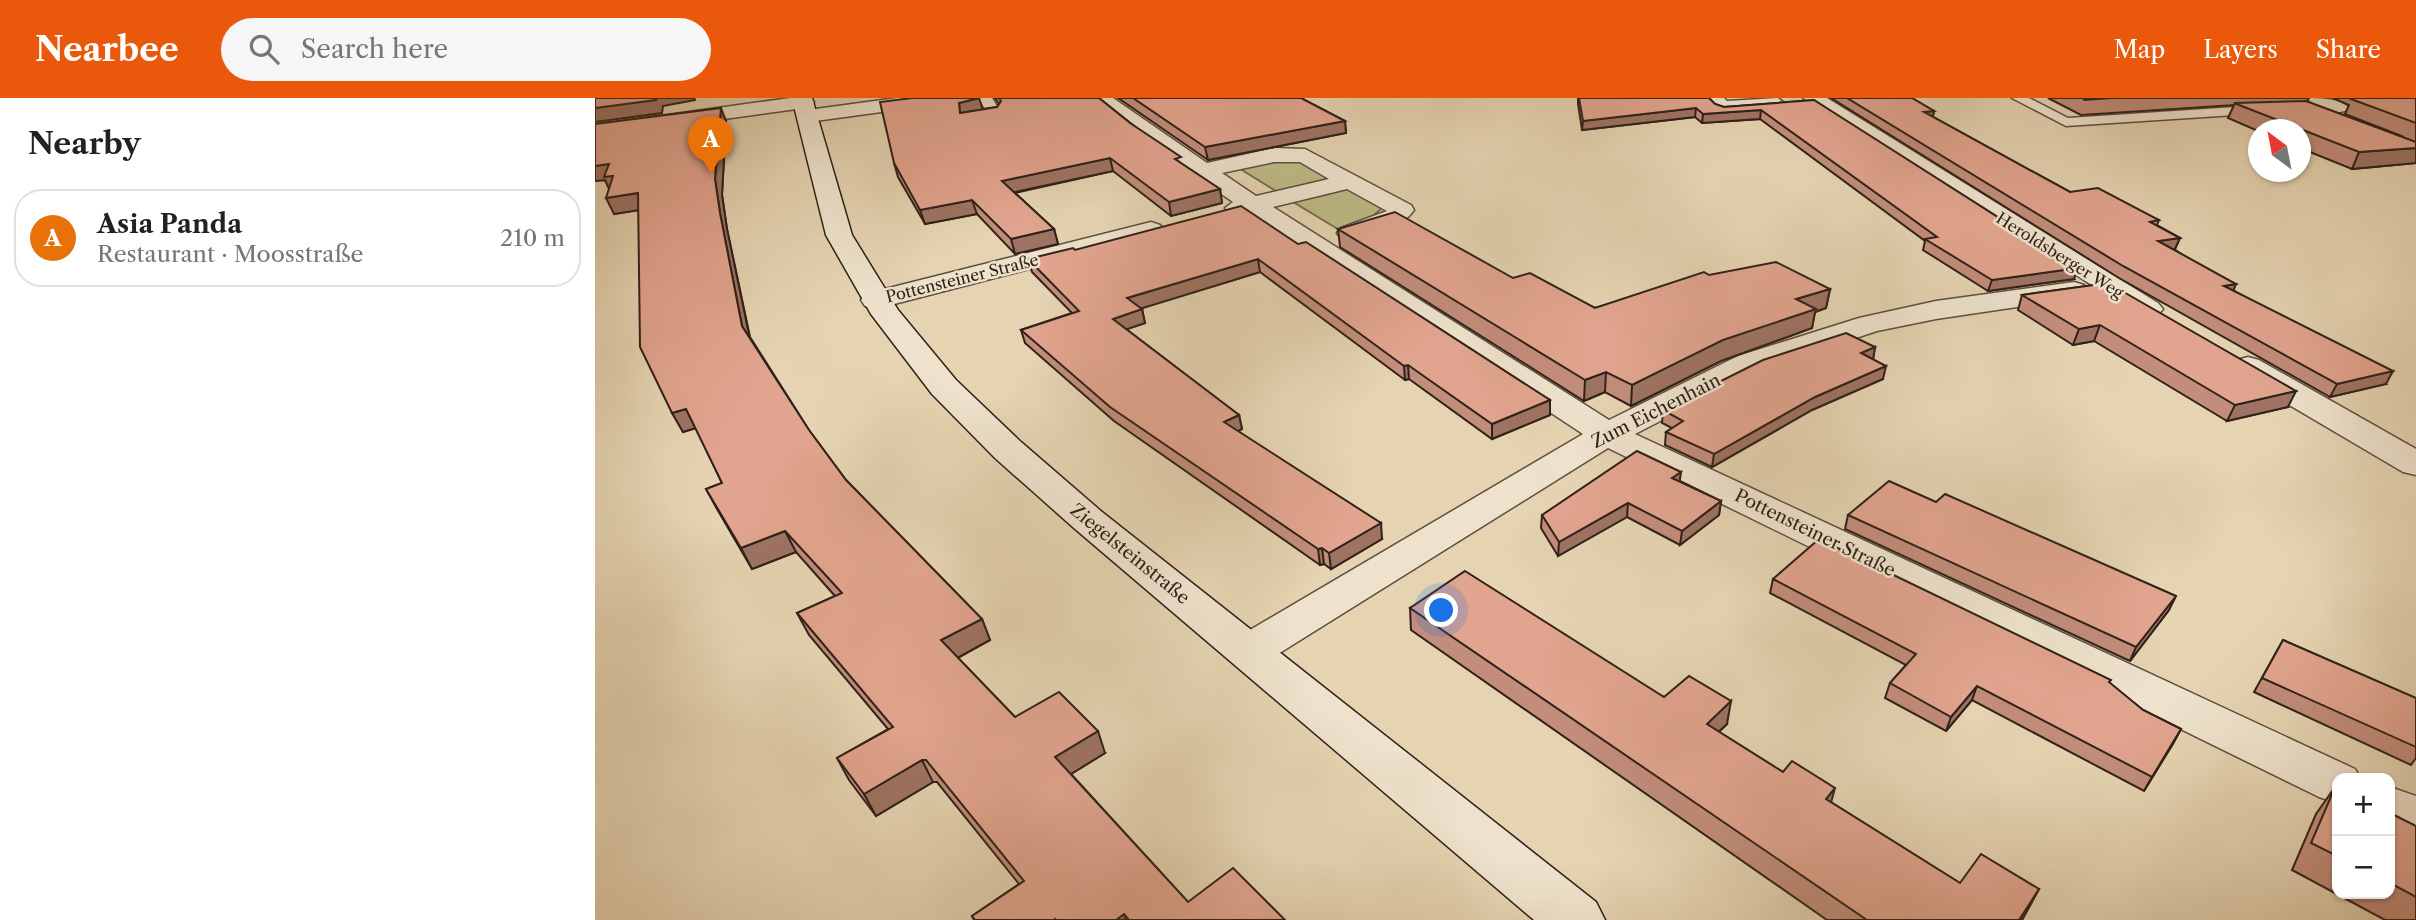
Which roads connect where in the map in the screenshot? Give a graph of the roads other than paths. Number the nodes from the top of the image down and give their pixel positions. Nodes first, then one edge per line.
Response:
1 (940, 98) edge
2 (985, 98) edge
3 (1101, 98) edge
4 (1712, 98) edge
5 (2019, 98) edge
6 (1815, 99) edge
7 (805, 105) edge
8 (2301, 106) edge
9 (970, 120) edge
10 (595, 131) edge
11 (2416, 151) edge
12 (1202, 171) junction
13 (1350, 181) junction
14 (1252, 204) junction
15 (1212, 215) edge
16 (1172, 225) edge
17 (1315, 243) junction
18 (2108, 286) junction
19 (876, 300) junction
20 (2167, 320) edge
21 (2226, 355) edge
22 (1607, 434) junction
23 (2416, 464) edge
24 (1249, 651) junction
25 (2332, 781) edge
26 (2395, 810) edge
27 (2416, 820) edge
28 (1576, 920) edge

1 - 7 street
2 - 9 lane
3 - 12 street, Pottensteiner Straße
4 - 6 street, Heroldsberger Weg
5 - 8 lane
6 - 18 street, Heroldsberger Weg
7 - 10 street
7 - 19 street, Ziegelsteinstraße
8 - 11 street
12 - 13 street
12 - 14 street, Pottensteiner Straße
13 - 14 street
13 - 17 street
14 - 15 street
14 - 17 street, Pottensteiner Straße
16 - 19 street, Pottensteiner Straße
17 - 22 street, Pottensteiner Straße
18 - 20 street, Heroldsberger Weg
18 - 22 street, Zum Eichenhain
19 - 24 street, Ziegelsteinstraße
21 - 23 street
22 - 24 street, Zum Eichenhain
22 - 25 street, Pottensteiner Straße
24 - 28 street, Ziegelsteinstraße
26 - 27 street

